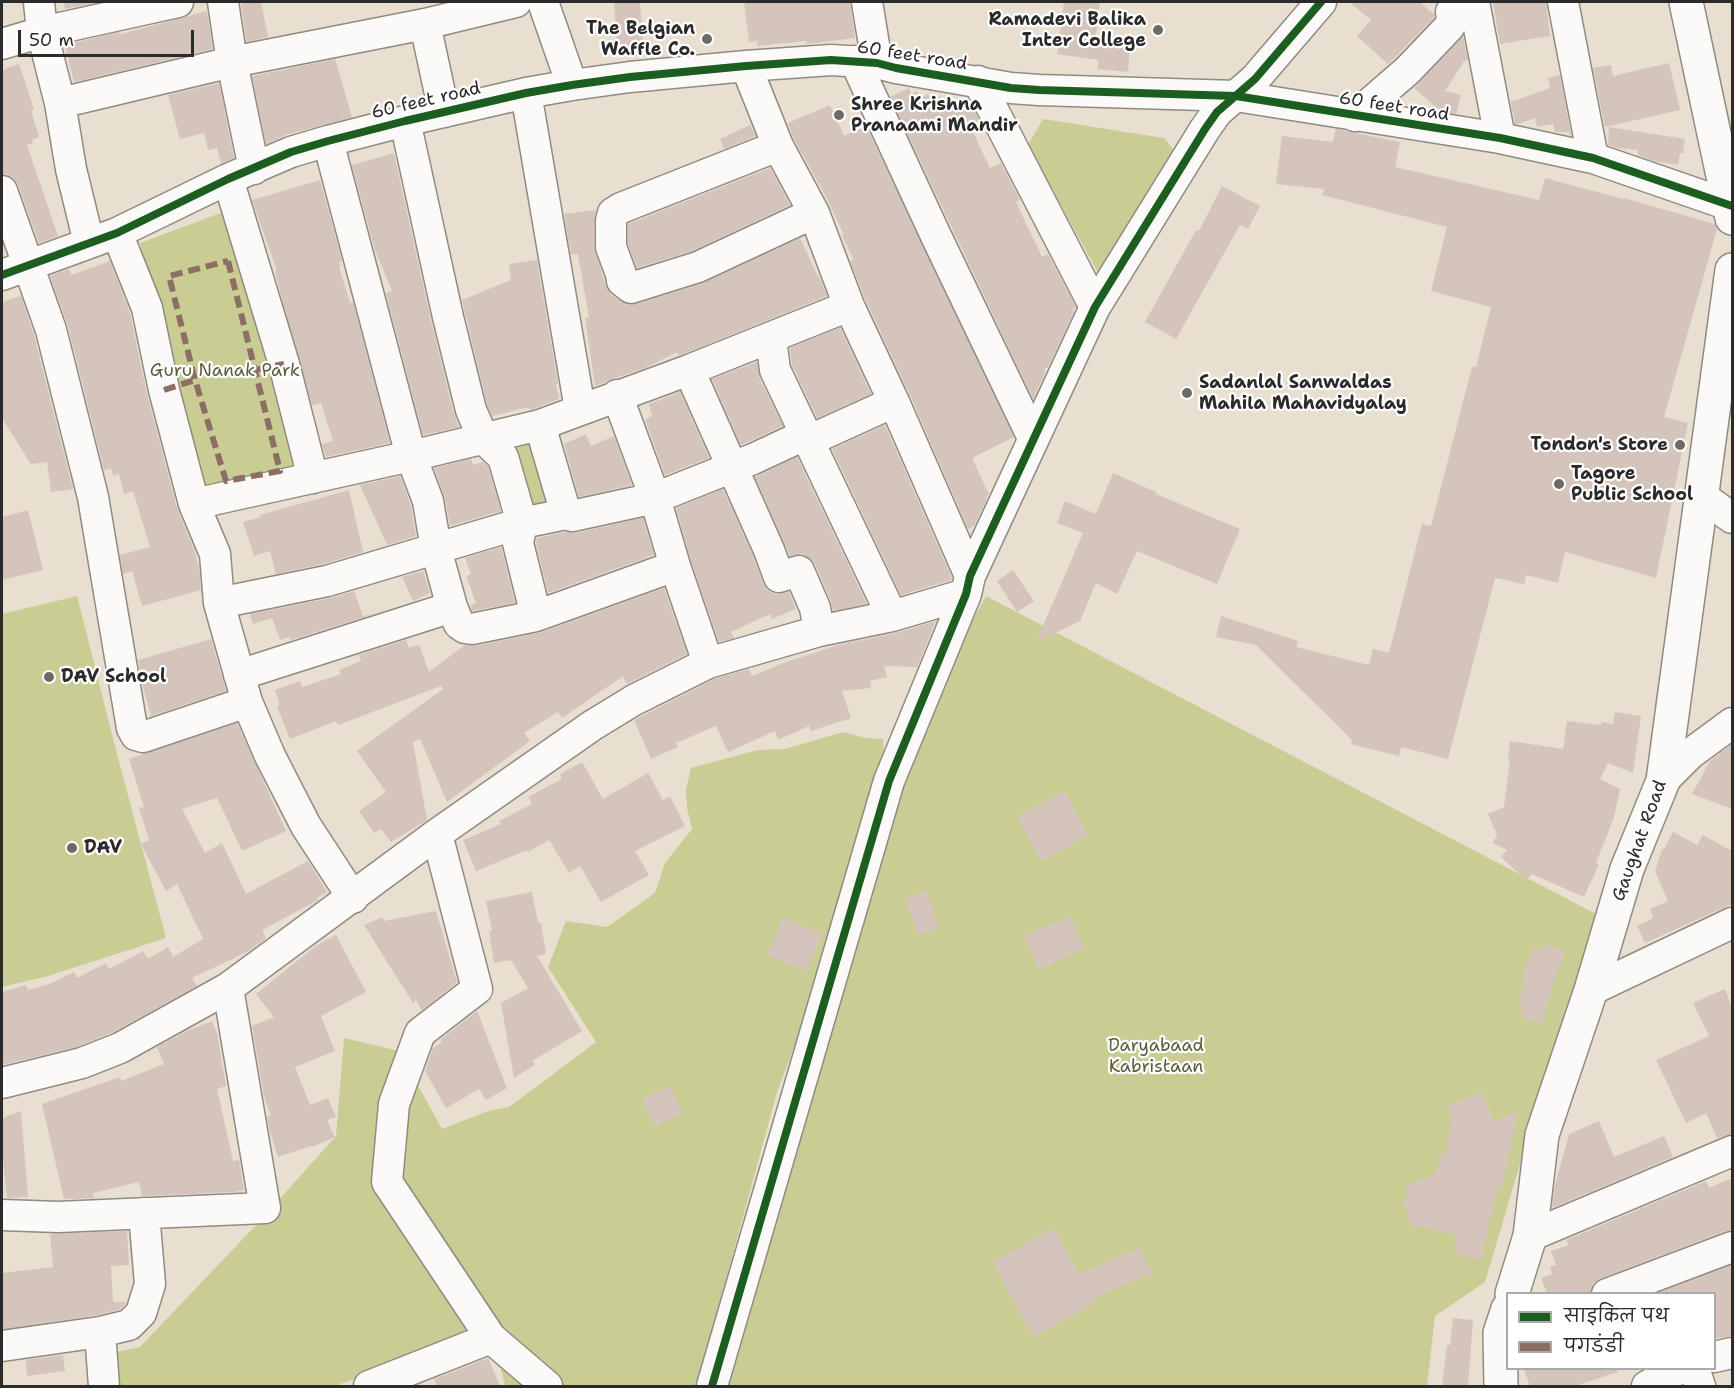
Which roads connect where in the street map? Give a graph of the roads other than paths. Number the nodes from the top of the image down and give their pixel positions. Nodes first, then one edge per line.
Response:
1 (39, 2) edge
2 (178, 2) edge
3 (223, 2) edge
4 (516, 2) edge
5 (543, 2) edge
6 (867, 2) edge
7 (1321, 2) edge
8 (1463, 2) edge
9 (1474, 2) edge
10 (1563, 2) edge
11 (1686, 2) edge
12 (425, 24) junction
13 (42, 32) junction
14 (2, 44) edge
15 (866, 62) junction
16 (232, 63) junction
17 (746, 66) junction
18 (978, 81) junction
19 (572, 85) junction
20 (526, 93) junction
21 (1236, 96) junction
22 (60, 103) junction
23 (444, 112) junction
24 (1355, 116) junction
25 (405, 121) junction
26 (1500, 138) junction
27 (328, 141) junction
28 (778, 146) junction
29 (1593, 158) junction
30 (241, 174) junction
31 (2, 191) edge
32 (1732, 210) edge
33 (814, 213) junction
34 (117, 233) junction
35 (89, 243) junction
36 (14, 270) edge
37 (1732, 270) edge
38 (849, 306) junction
39 (1095, 307) junction
40 (771, 338) junction
41 (689, 370) junction
42 (617, 395) junction
43 (894, 402) junction
44 (580, 409) junction
45 (540, 425) junction
46 (483, 438) junction
47 (1033, 438) junction
48 (808, 441) junction
49 (411, 456) junction
50 (731, 467) junction
51 (313, 478) junction
52 (1703, 497) junction
53 (655, 498) junction
54 (194, 504) junction
55 (566, 514) junction
56 (1732, 518) edge
57 (522, 524) junction
58 (436, 549) junction
59 (675, 566) junction
60 (968, 585) junction
61 (219, 603) junction
62 (452, 607) junction
63 (536, 616) junction
64 (892, 616) junction
65 (819, 632) junction
66 (708, 663) junction
67 (243, 688) junction
68 (1732, 723) edge
69 (1663, 781) junction
70 (437, 834) junction
71 (353, 898) junction
72 (1732, 923) edge
73 (228, 988) junction
74 (1591, 990) junction
75 (2, 1083) edge
76 (1732, 1151) edge
77 (144, 1213) junction
78 (2, 1215) edge
79 (1530, 1236) junction
80 (1732, 1247) edge
81 (1512, 1292) edge
82 (1610, 1292) edge
83 (1505, 1324) edge
84 (100, 1332) junction
85 (490, 1338) junction
86 (2, 1346) edge
87 (1732, 1353) edge
88 (1716, 1357) edge
89 (1677, 1370) edge
90 (1695, 1370) edge
91 (104, 1386) edge
92 (369, 1386) edge
93 (547, 1386) edge
94 (712, 1386) edge
95 (1501, 1386) edge
96 (1647, 1386) edge
97 (1700, 1386) edge

1 - 13 street
2 - 13 street
3 - 16 street
4 - 12 street
5 - 19 street
6 - 15 street
7 - 21 street
8 - 24 street
9 - 26 street
10 - 29 street
11 - 32 main road
12 - 16 street
12 - 23 street
13 - 14 street
13 - 22 street
15 - 17 street, 60 feet road
15 - 18 street, 60 feet road
15 - 47 street
16 - 22 street
16 - 30 street
17 - 19 street, 60 feet road
17 - 28 street
18 - 21 street, 60 feet road
18 - 39 street
19 - 20 street, 60 feet road
20 - 23 street, 60 feet road
20 - 44 street
21 - 24 street, 60 feet road
21 - 39 street
22 - 35 street
23 - 25 street, 60 feet road
24 - 26 street, 60 feet road
25 - 27 street, 60 feet road
25 - 46 street
26 - 29 street, 60 feet road
27 - 30 street, 60 feet road
27 - 49 street
28 - 33 street
28 - 33 street
29 - 32 street, 60 feet road
30 - 34 street, 60 feet road
30 - 51 street
31 - 36 street
33 - 38 street
34 - 35 street, 60 feet road
34 - 54 street
35 - 36 street, 60 feet road
36 - 67 street
37 - 52 main road, Gaughat Road
38 - 40 street
38 - 43 street
39 - 47 street
40 - 41 street
40 - 48 street
41 - 42 street
41 - 50 street
42 - 44 street
42 - 53 street
43 - 48 street
43 - 60 street
44 - 45 street
45 - 46 street
45 - 55 street
46 - 49 street
46 - 57 street
47 - 60 street
48 - 50 street
48 - 64 street
49 - 51 street
49 - 58 street
50 - 53 street
50 - 65 street
51 - 54 street
52 - 56 street
52 - 69 main road, Gaughat Road
53 - 55 street
53 - 59 street
54 - 61 street
55 - 57 street
57 - 58 street
57 - 63 street
58 - 61 street
58 - 62 street
59 - 63 street
59 - 66 street
60 - 64 street
60 - 94 street
61 - 67 street
62 - 63 street
62 - 67 street
64 - 65 street
65 - 66 street
66 - 70 street
67 - 71 street
68 - 69 street
69 - 74 main road, Gaughat Road
70 - 71 street
70 - 85 street
71 - 73 street
72 - 74 street
73 - 75 street
73 - 77 street
74 - 79 main road, Gaughat Road
76 - 79 street
77 - 78 street
77 - 84 street
79 - 81 main road, Gaughat Road
80 - 82 street
83 - 95 main road
84 - 86 street
84 - 91 street
85 - 92 street
85 - 93 street
87 - 88 street
89 - 96 street
90 - 97 street

